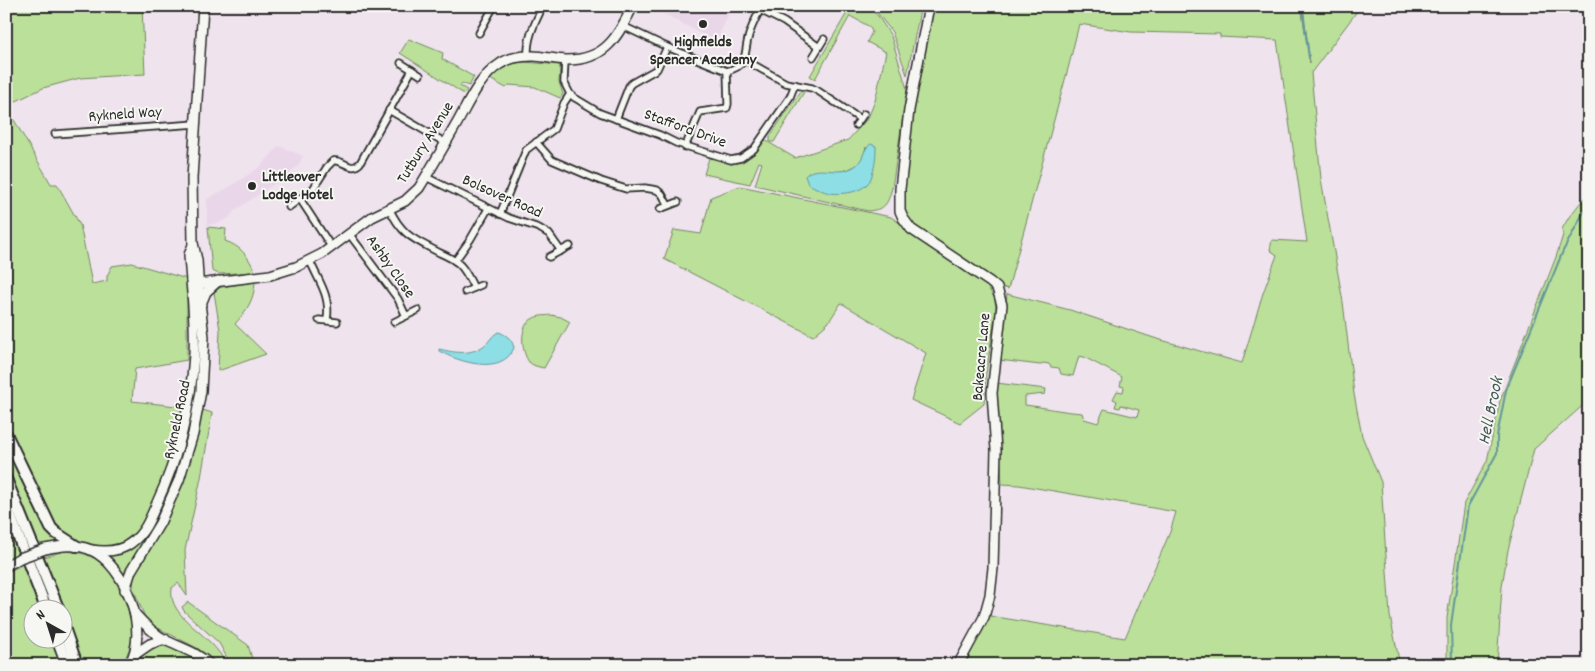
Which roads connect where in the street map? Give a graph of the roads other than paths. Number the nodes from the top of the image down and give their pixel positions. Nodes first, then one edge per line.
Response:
1 (203, 6) edge
2 (494, 6) edge
3 (542, 6) edge
4 (633, 6) edge
5 (929, 6) edge
6 (761, 8) edge
7 (623, 26) junction
8 (479, 33) dead end
9 (824, 39) dead end
10 (667, 47) junction
11 (819, 47) junction
12 (528, 56) junction
13 (813, 57) dead end
14 (565, 60) junction
15 (745, 60) junction
16 (401, 63) dead end
17 (412, 70) junction
18 (726, 72) junction
19 (420, 75) dead end
20 (795, 84) junction
21 (570, 94) junction
22 (389, 110) junction
23 (616, 119) junction
24 (860, 119) dead end
25 (196, 124) junction
26 (55, 134) dead end
27 (536, 142) junction
28 (446, 143) junction
29 (685, 147) junction
30 (426, 177) junction
31 (300, 199) junction
32 (678, 202) dead end
33 (668, 205) junction
34 (289, 206) dead end
35 (389, 208) junction
36 (660, 208) dead end
37 (488, 209) junction
38 (500, 214) junction
39 (350, 234) junction
40 (570, 246) dead end
41 (332, 248) junction
42 (561, 251) junction
43 (549, 257) dead end
44 (310, 261) junction
45 (455, 261) junction
46 (196, 281) junction
47 (218, 281) junction
48 (481, 285) dead end
49 (474, 288) junction
50 (465, 292) dead end
51 (200, 304) junction
52 (418, 310) dead end
53 (406, 316) junction
54 (319, 320) dead end
55 (328, 320) junction
56 (337, 322) dead end
57 (394, 322) dead end
58 (6, 434) edge
59 (6, 478) edge
60 (6, 505) edge
61 (76, 546) junction
62 (91, 550) junction
63 (6, 566) edge
64 (126, 590) junction
65 (42, 598) edge
66 (54, 598) edge
67 (134, 612) junction
68 (165, 639) junction
69 (60, 648) edge
70 (71, 648) edge
71 (134, 655) junction
72 (66, 665) edge
73 (77, 665) edge
74 (129, 665) edge
75 (210, 665) edge
76 (958, 665) edge

1 - 25 street, Rykneld Road
2 - 8 street
3 - 12 street
4 - 7 street, Tutbury Avenue
5 - 76 street, Bakeacre Lane
6 - 11 street
6 - 15 street
7 - 10 street
7 - 14 street, Tutbury Avenue
9 - 11 street
10 - 18 street
10 - 23 street
11 - 13 street
12 - 14 street, Tutbury Avenue
12 - 28 street, Tutbury Avenue
14 - 21 street
15 - 18 street
15 - 20 street
16 - 17 street
17 - 19 street
17 - 22 street
18 - 29 street
20 - 24 street
20 - 29 street, Stafford Drive
21 - 23 street, Stafford Drive
21 - 27 street
22 - 28 street
22 - 31 street
23 - 29 street, Stafford Drive
25 - 26 street, Rykneld Way
25 - 46 street, Rykneld Road
27 - 33 street
27 - 38 street
28 - 30 street, Tutbury Avenue
30 - 35 street, Tutbury Avenue
30 - 37 street, Bolsover Road
31 - 34 street
31 - 41 street
32 - 33 street
33 - 36 street
35 - 39 street, Tutbury Avenue
35 - 45 street
37 - 38 street, Bolsover Road
37 - 45 street
38 - 42 street, Bolsover Road
39 - 41 street, Tutbury Avenue
39 - 53 street, Ashby Close
40 - 42 street
41 - 44 street, Tutbury Avenue
42 - 43 street
44 - 47 street, Tutbury Avenue
44 - 55 street
45 - 49 street
46 - 47 street, Tutbury Avenue
46 - 51 street, Rykneld Road
46 - 62 street, Rykneld Road
47 - 51 street
48 - 49 street
49 - 50 street
51 - 64 street, Rykneld Road
52 - 53 street, Ashby Close
53 - 57 street, Ashby Close
54 - 55 street
55 - 56 street
58 - 61 highway
59 - 66 highway
60 - 65 highway
61 - 62 street
61 - 63 street, bridge
62 - 64 street
64 - 67 street
67 - 68 street
67 - 71 street
68 - 71 street
68 - 75 street
69 - 72 highway
70 - 73 highway
71 - 74 street

